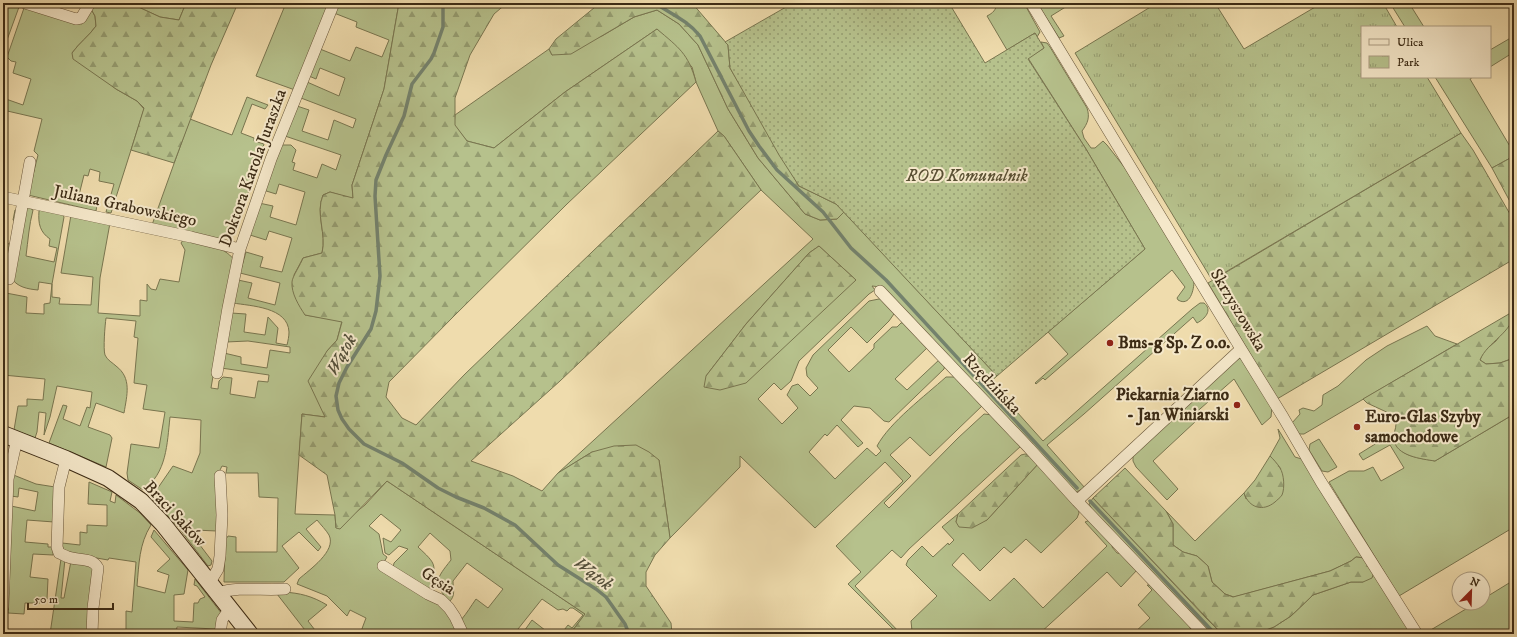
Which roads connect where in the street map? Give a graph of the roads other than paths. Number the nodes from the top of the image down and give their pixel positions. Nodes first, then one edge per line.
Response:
1 (25, 3) edge
2 (90, 3) edge
3 (334, 3) edge
4 (1032, 3) edge
5 (30, 162) dead end
6 (3, 197) edge
7 (23, 200) junction
8 (240, 249) junction
9 (9, 280) dead end
10 (880, 291) dead end
11 (1241, 349) junction
12 (217, 373) dead end
13 (10, 437) edge
14 (66, 459) junction
15 (220, 476) dead end
16 (1077, 501) junction
17 (383, 566) dead end
18 (214, 588) junction
19 (285, 589) dead end
20 (3, 607) edge
21 (230, 608) junction
22 (92, 634) edge
23 (220, 634) edge
24 (250, 634) edge
25 (462, 634) edge
26 (1204, 634) edge
27 (1417, 634) edge

1 - 2 street
3 - 8 street, Doktora Karola Juraszka
4 - 11 street, Skrzyszowska
5 - 7 street
6 - 7 street, Juliana Grabowskiego
7 - 8 street, Juliana Grabowskiego
7 - 9 street
8 - 12 street, Doktora Karola Juraszka
10 - 16 street, Rzędzińska
11 - 16 street
11 - 27 street, Skrzyszowska
13 - 14 street, Braci Saków
13 - 20 street
14 - 18 street, Braci Saków
14 - 22 street
15 - 18 street
16 - 26 street, Rzędzińska
17 - 25 street, Gęsia
18 - 19 street
18 - 21 street, Braci Saków
21 - 23 street
21 - 24 street, Braci Saków

